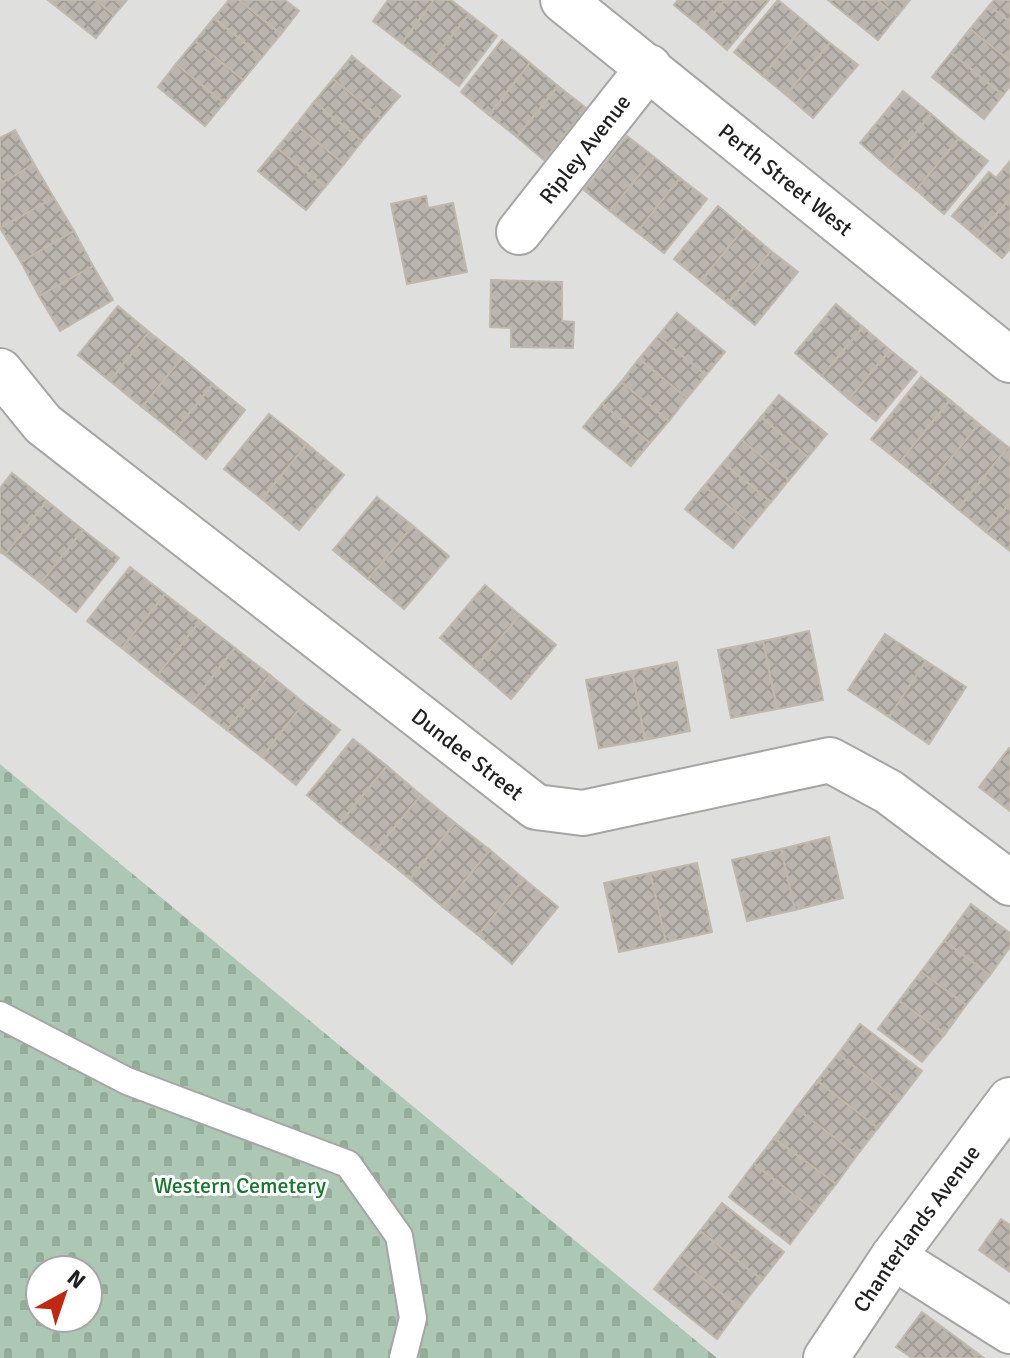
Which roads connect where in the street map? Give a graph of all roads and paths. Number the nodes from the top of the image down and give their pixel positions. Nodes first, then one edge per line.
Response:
1 (563, 0) edge
2 (649, 67) junction
3 (519, 232) dead end
4 (1010, 360) edge
5 (0, 371) edge
6 (1010, 883) edge
7 (0, 1015) edge
8 (1010, 1100) edge
9 (893, 1257) junction
10 (1010, 1331) edge
11 (403, 1358) edge
12 (826, 1358) edge

1 - 2 street, Perth Street West
2 - 3 street, Ripley Avenue
2 - 4 street, Perth Street West
5 - 6 street, Dundee Street
7 - 11 lane
8 - 9 street, Chanterlands Avenue
9 - 10 street
9 - 12 street, Chanterlands Avenue

